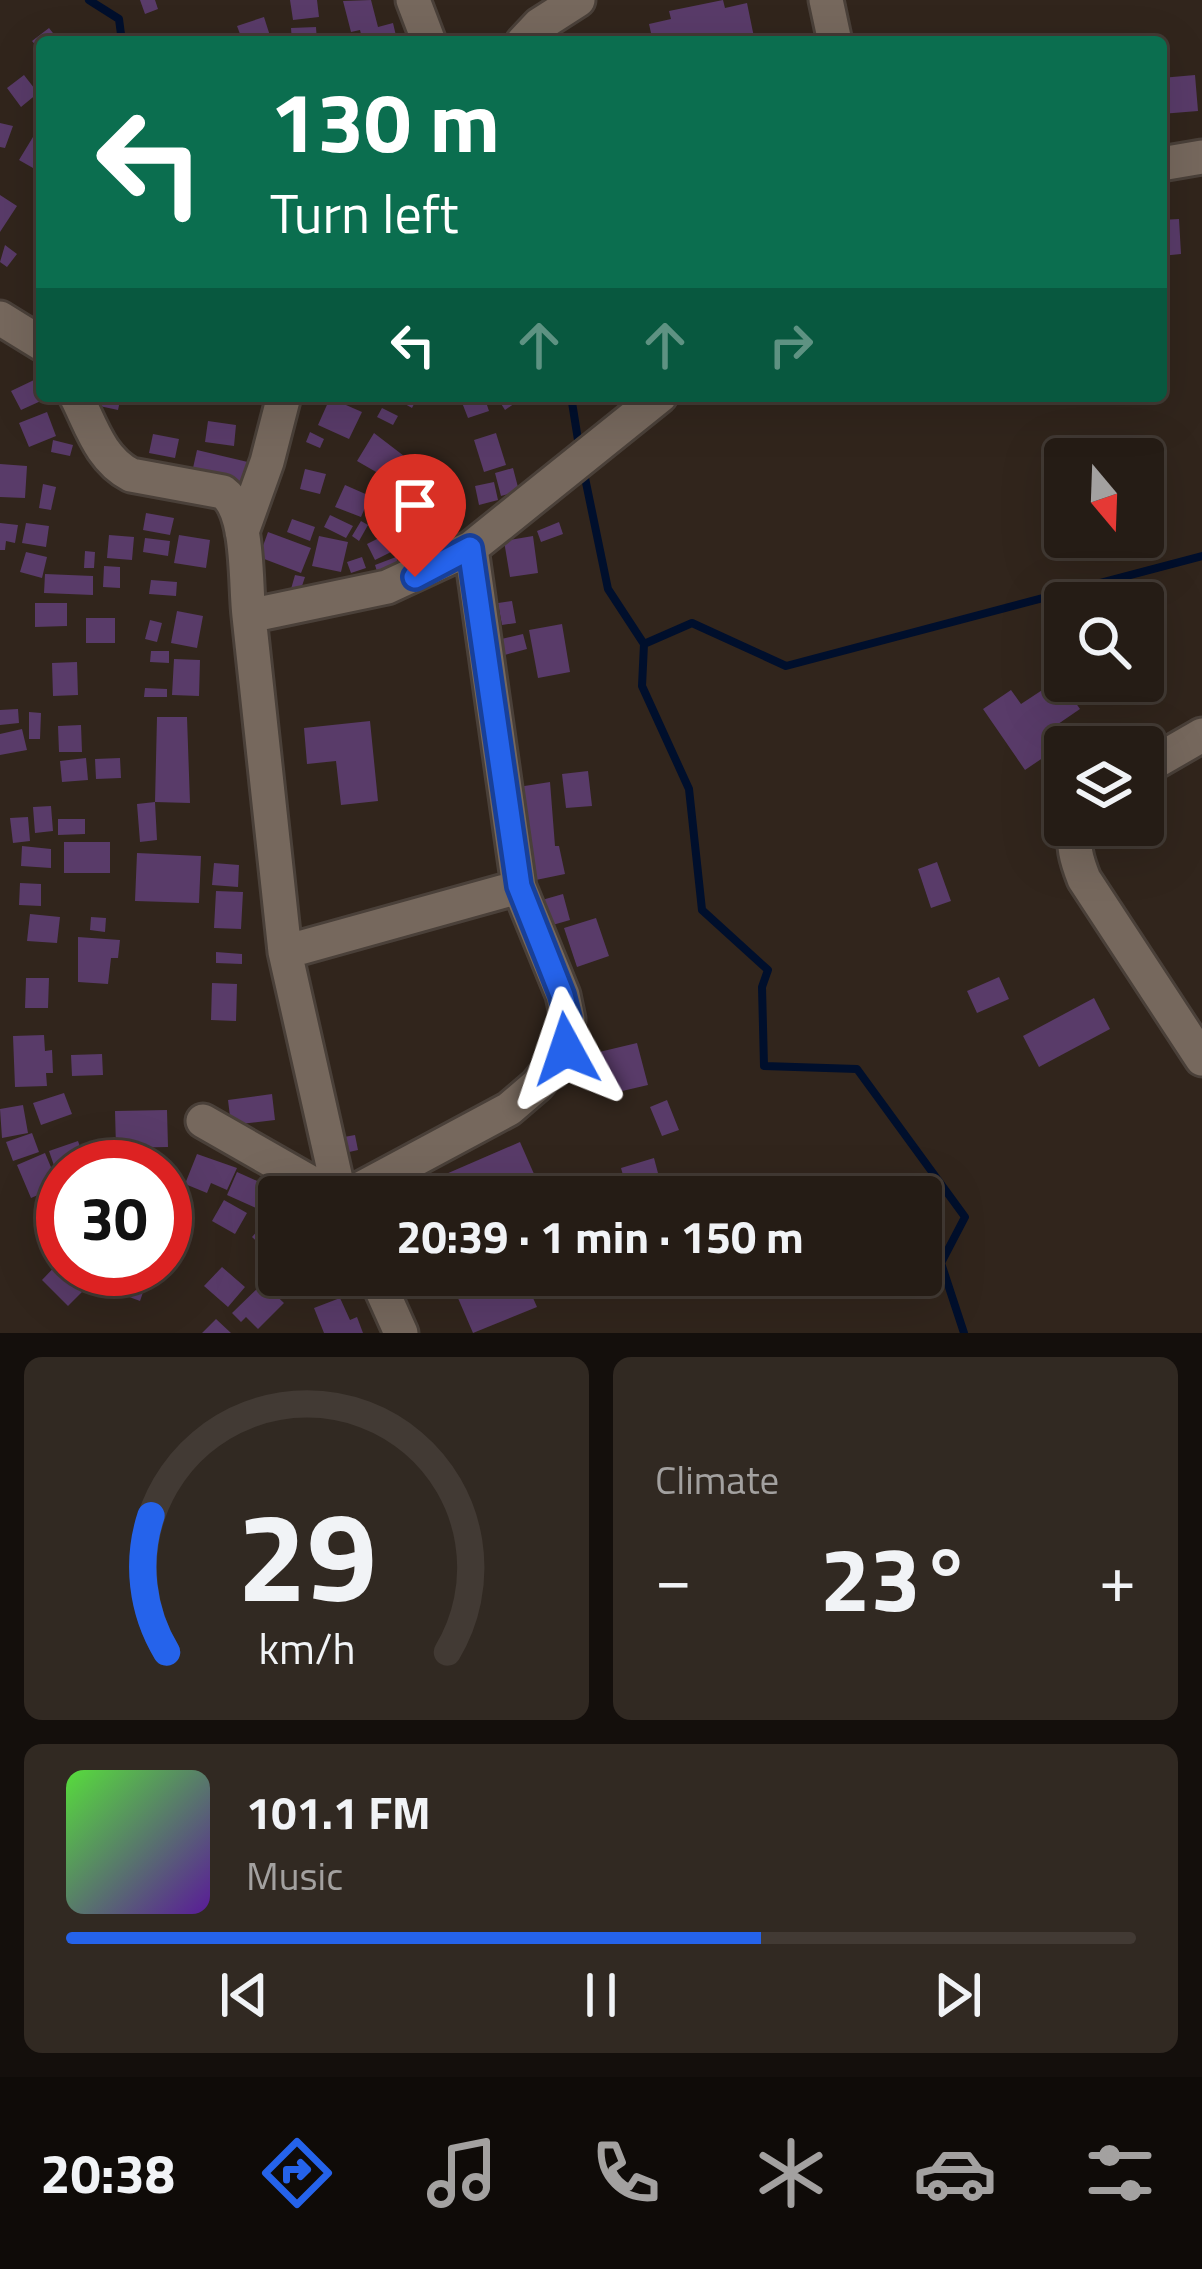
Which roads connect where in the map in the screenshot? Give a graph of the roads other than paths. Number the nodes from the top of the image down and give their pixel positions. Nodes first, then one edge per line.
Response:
1 (413, 0) edge
2 (578, 0) edge
3 (826, 0) edge
4 (427, 36) edge
5 (529, 36) edge
6 (835, 36) edge
7 (1202, 157) edge
8 (1167, 163) edge
9 (0, 318) edge
10 (36, 340) edge
11 (79, 402) edge
12 (282, 402) edge
13 (652, 402) edge
14 (242, 532) junction
15 (470, 548) junction
16 (249, 616) junction
17 (1202, 735) edge
18 (1164, 758) edge
19 (1075, 846) edge
20 (519, 886) junction
21 (285, 952) junction
22 (1202, 1059) edge
23 (203, 1121) dead end
24 (302, 1176) edge
25 (335, 1176) edge
26 (380, 1176) edge
27 (384, 1296) edge
28 (401, 1333) edge

1 - 4 street
2 - 5 street
3 - 6 street
7 - 8 street
9 - 10 street
11 - 14 street
12 - 14 street
13 - 15 street
14 - 16 street
15 - 16 street
15 - 20 street
16 - 21 street
17 - 18 street
19 - 22 street
20 - 21 street
20 - 26 street
21 - 25 street
23 - 24 street
27 - 28 street

